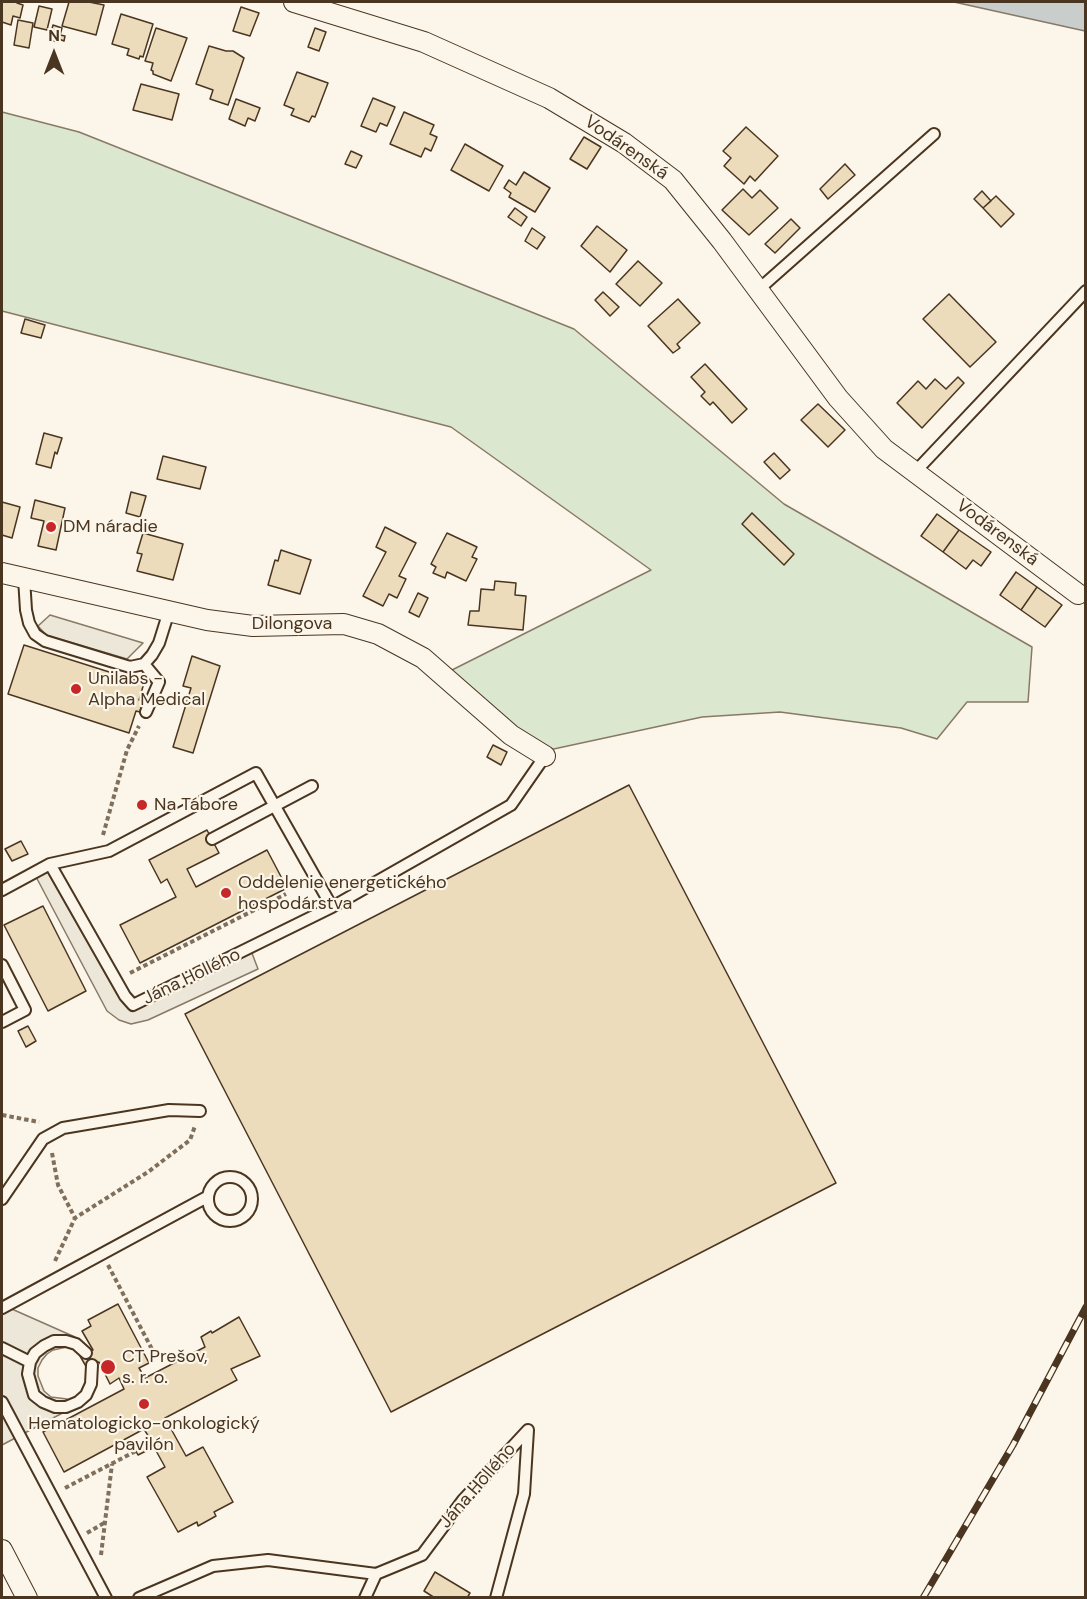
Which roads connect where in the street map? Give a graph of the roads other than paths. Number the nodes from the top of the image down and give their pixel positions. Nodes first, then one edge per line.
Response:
1 (294, 2) edge
2 (934, 134) dead end
3 (758, 290) junction
4 (1086, 291) edge
5 (915, 472) junction
6 (2, 573) edge
7 (24, 578) junction
8 (1078, 594) dead end
9 (169, 611) junction
10 (144, 664) junction
11 (146, 712) road end
12 (545, 756) joint
13 (312, 786) dead end
14 (274, 805) junction
15 (212, 839) dead end
16 (51, 864) junction
17 (2, 890) edge
18 (332, 908) junction
19 (2, 965) edge
20 (2, 1022) edge
21 (200, 1111) road end
22 (207, 1197) junction
23 (2, 1199) edge
24 (2, 1308) edge
25 (2, 1348) edge
26 (86, 1353) dead end
27 (30, 1362) junction
28 (92, 1365) dead end
29 (2, 1402) edge
30 (2, 1550) edge
31 (376, 1574) junction
32 (27, 1598) edge
33 (106, 1598) edge
34 (139, 1598) edge
35 (365, 1598) edge
36 (496, 1598) edge

1 - 3 street, Vodárenská
2 - 3 lane
3 - 5 street, Vodárenská
4 - 5 lane
5 - 8 street, Vodárenská
6 - 7 street, Dilongova
7 - 9 street, Dilongova
7 - 10 lane
9 - 10 lane
9 - 12 street, Dilongova
10 - 11 lane
12 - 18 lane, Jána Hollého
13 - 14 lane
14 - 15 lane
14 - 16 lane
14 - 18 lane
16 - 17 lane
16 - 18 lane, Jána Hollého
19 - 20 lane
21 - 23 lane
22 - 22 lane
22 - 24 lane
25 - 27 lane
26 - 27 lane
27 - 28 lane
29 - 33 lane
30 - 32 street
31 - 34 lane, Jána Hollého
31 - 35 lane
31 - 36 lane, Jána Hollého

